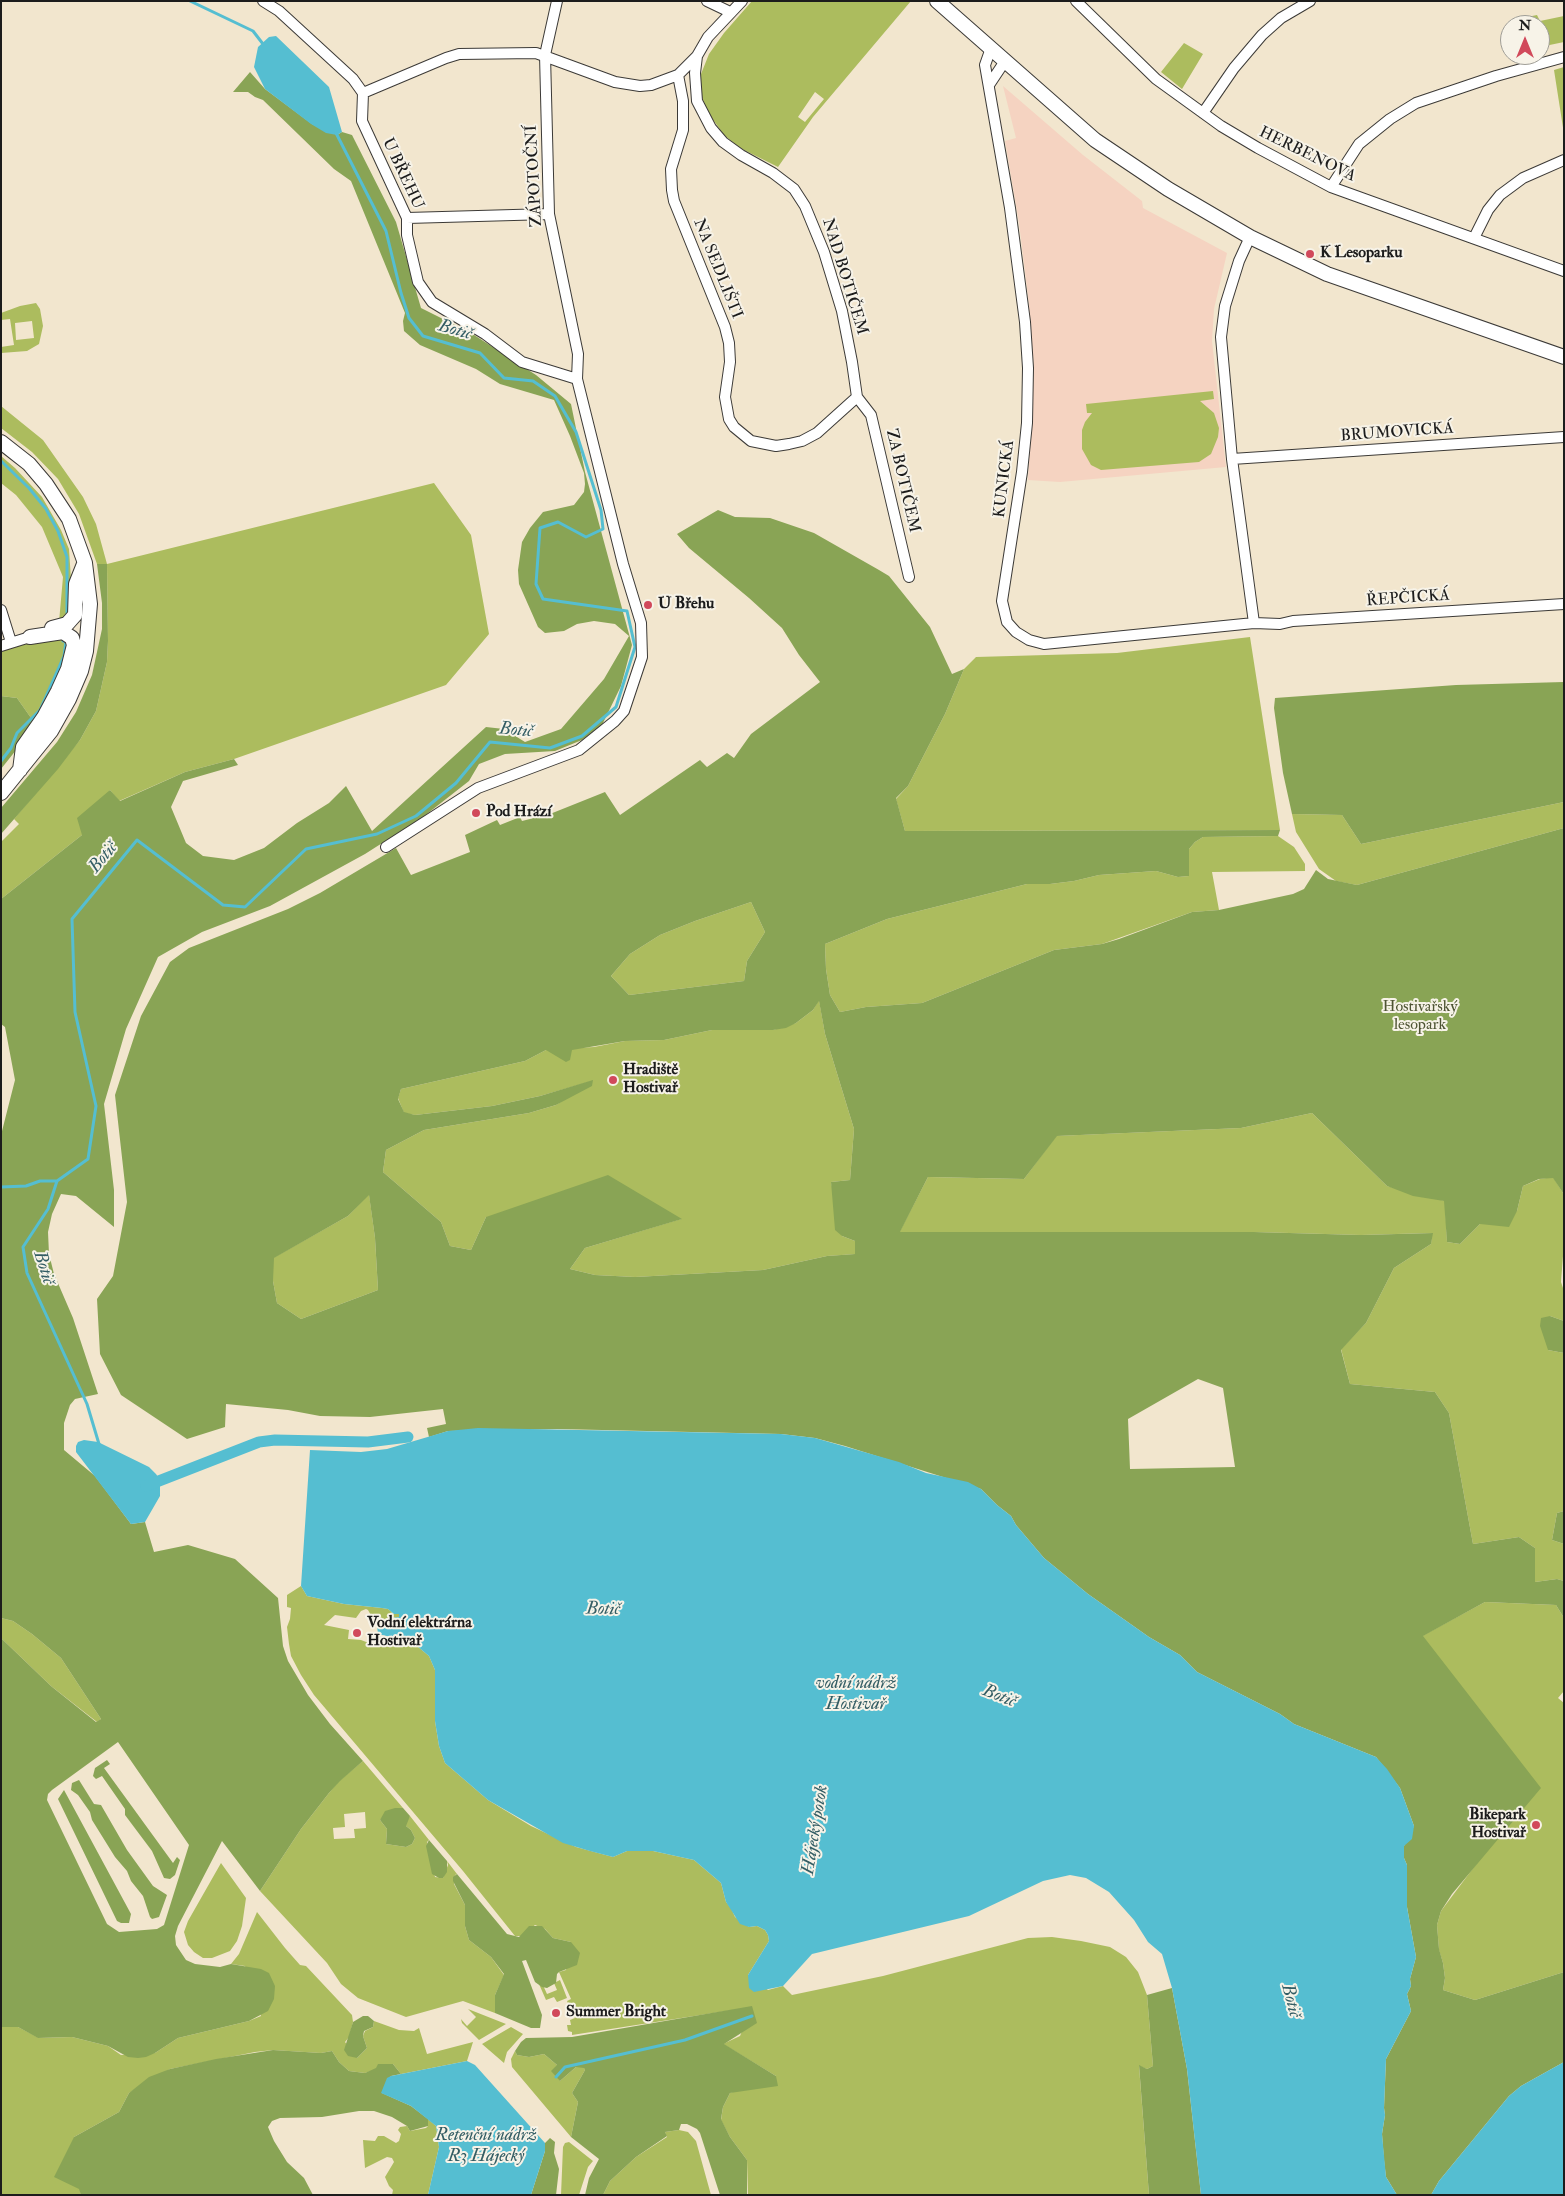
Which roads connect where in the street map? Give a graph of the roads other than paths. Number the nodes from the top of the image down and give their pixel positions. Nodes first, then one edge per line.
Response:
1 (263, 1) edge
2 (558, 1) edge
3 (707, 1) edge
4 (742, 1) edge
5 (937, 1) edge
6 (1076, 1) edge
7 (1310, 1) edge
8 (730, 12) junction
9 (991, 48) junction
10 (545, 55) junction
11 (697, 56) junction
12 (1564, 58) edge
13 (1004, 61) junction
14 (678, 75) junction
15 (989, 85) junction
16 (363, 93) junction
17 (1203, 113) junction
18 (1564, 160) edge
19 (1331, 187) junction
20 (549, 214) junction
21 (407, 218) junction
22 (1250, 237) junction
23 (1474, 238) junction
24 (1564, 271) edge
25 (1564, 357) edge
26 (577, 379) junction
27 (857, 397) junction
28 (1564, 437) edge
29 (1, 442) edge
30 (1232, 459) junction
31 (85, 563) junction
32 (909, 577) dead end
33 (1564, 604) edge
34 (1, 610) edge
35 (1254, 623) junction
36 (34, 636) junction
37 (6, 644) edge
38 (20, 770) junction
39 (1, 793) edge
40 (386, 847) dead end

1 - 16 street
2 - 10 street, ZÁPOTOČNÍ
3 - 8 street
4 - 8 street
5 - 9 street
6 - 17 street, HERBENOVA
7 - 17 street
8 - 11 street
9 - 13 street
9 - 15 street, KUNICKÁ
10 - 14 street
10 - 16 street
10 - 20 street, ZÁPOTOČNÍ
11 - 14 street
11 - 27 street, NAD BOTIČEM
12 - 19 street
13 - 15 street
13 - 22 street
14 - 27 street, NA SEDLIŠTI
15 - 35 street, KUNICKÁ
16 - 21 street, U BŘEHU
17 - 19 street, HERBENOVA
18 - 23 street
19 - 23 street, HERBENOVA
20 - 21 street
20 - 26 street, ZÁPOTOČNÍ
21 - 26 street, U BŘEHU
22 - 25 street
22 - 30 street
23 - 24 street, HERBENOVA
26 - 40 street
27 - 32 street, ZA BOTIČEM
28 - 30 street, BRUMOVICKÁ
29 - 31 street
30 - 35 street
31 - 36 street
31 - 38 street
33 - 35 street, ŘEPČICKÁ
34 - 37 street
36 - 37 street
36 - 38 street
38 - 39 street

